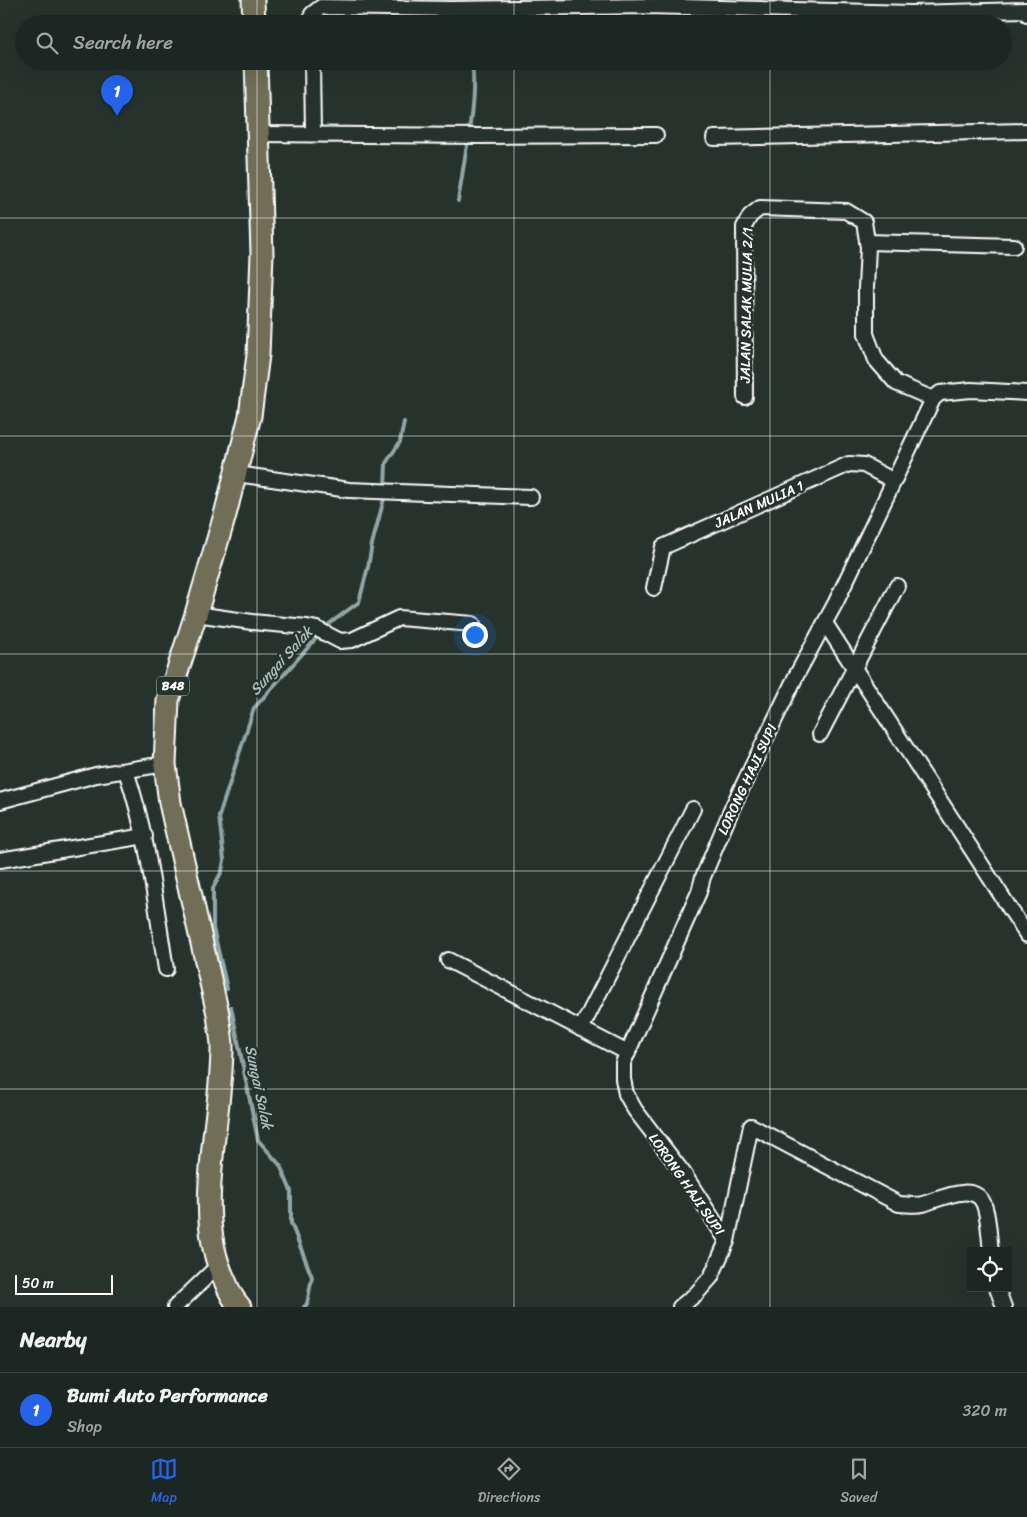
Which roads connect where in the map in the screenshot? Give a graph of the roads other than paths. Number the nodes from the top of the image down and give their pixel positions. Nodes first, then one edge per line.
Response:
1 (253, 0) edge
2 (714, 4) edge
3 (1026, 8) edge
4 (254, 15) edge
5 (312, 15) edge
6 (256, 70) edge
7 (312, 70) edge
8 (1027, 131) edge
9 (258, 134) junction
10 (313, 134) junction
11 (656, 135) dead end
12 (714, 138) dead end
13 (867, 242) junction
14 (1014, 246) dead end
15 (1027, 393) edge
16 (745, 397) dead end
17 (933, 399) junction
18 (236, 474) junction
19 (894, 481) junction
20 (531, 497) dead end
21 (897, 586) dead end
22 (654, 588) dead end
23 (196, 614) junction
24 (825, 622) junction
25 (473, 624) dead end
26 (854, 668) junction
27 (820, 734) dead end
28 (165, 764) junction
29 (126, 771) junction
30 (0, 801) edge
31 (693, 809) dead end
32 (145, 836) junction
33 (0, 860) edge
34 (1027, 935) edge
35 (448, 960) dead end
36 (166, 969) dead end
37 (581, 1029) junction
38 (628, 1052) junction
39 (727, 1241) junction
40 (990, 1247) edge
41 (218, 1266) junction
42 (998, 1292) edge
43 (175, 1307) edge
44 (240, 1307) edge
45 (680, 1307) edge
46 (1004, 1307) edge

1 - 4 main road
2 - 3 street
2 - 5 street
6 - 9 main road, B48
7 - 10 street
8 - 12 street
9 - 10 street
9 - 18 main road, B48
10 - 11 street
13 - 14 street
13 - 16 street, JALAN SALAK MULIA 2/1
13 - 17 street, JALAN SALAK MULIA 2/1
15 - 17 street
17 - 19 street, LORONG HAJI SUPI
18 - 20 street
18 - 23 main road, B48
19 - 22 street, JALAN MULIA 1
19 - 24 street, LORONG HAJI SUPI
21 - 26 street
23 - 25 street
23 - 28 main road, B48
24 - 26 street
24 - 38 street, LORONG HAJI SUPI
26 - 27 street
26 - 34 street
28 - 29 street
28 - 41 main road, B48
29 - 30 street
29 - 32 street
31 - 37 street
32 - 33 street
32 - 36 street
35 - 37 street
37 - 38 street
38 - 39 street, LORONG HAJI SUPI
39 - 40 street, LORONG HAJI SUPI
39 - 45 street, LORONG HAJI SUPI
41 - 43 street
41 - 44 main road, B48
42 - 46 street

